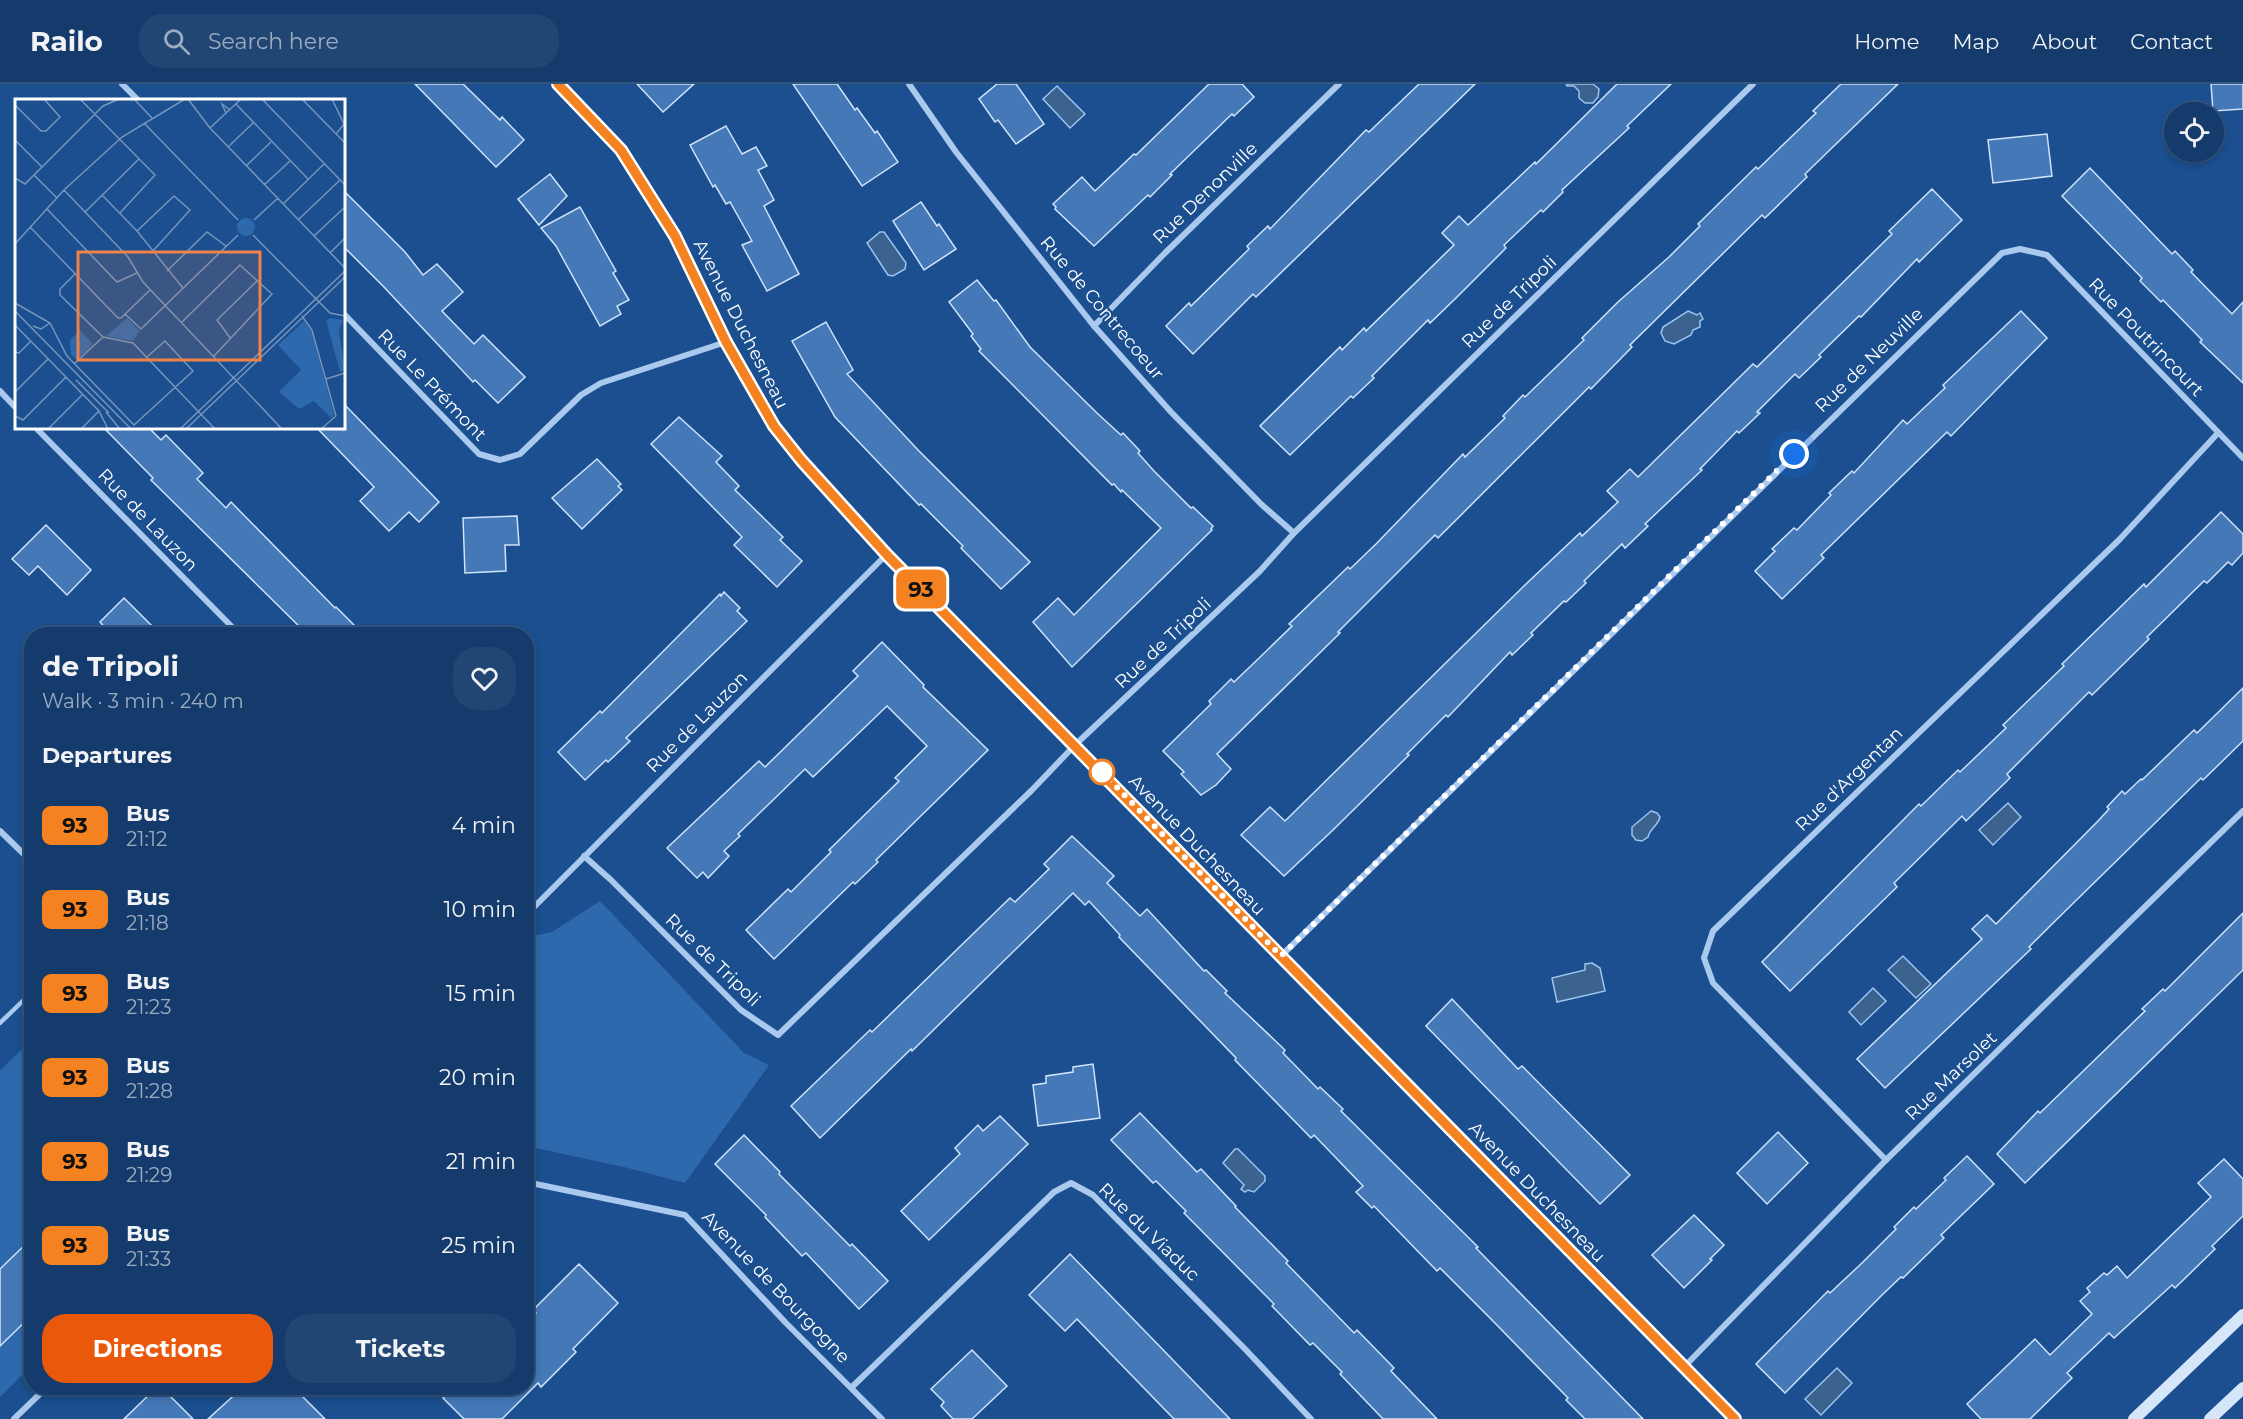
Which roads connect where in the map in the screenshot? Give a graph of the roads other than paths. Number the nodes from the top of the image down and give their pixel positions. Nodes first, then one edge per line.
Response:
1 (122, 84) edge
2 (558, 84) edge
3 (909, 84) edge
4 (1339, 84) edge
5 (1753, 84) edge
6 (137, 99) edge
7 (2020, 249) joint
8 (345, 315) edge
9 (1094, 326) junction
10 (726, 342) junction
11 (0, 391) edge
12 (15, 407) edge
13 (37, 429) edge
14 (2218, 433) junction
15 (2243, 458) edge
16 (1294, 533) junction
17 (887, 555) junction
18 (232, 627) edge
19 (1075, 745) junction
20 (2243, 811) edge
21 (0, 831) edge
22 (24, 854) edge
23 (584, 856) junction
24 (534, 907) edge
25 (1281, 956) junction
26 (24, 1000) edge
27 (0, 1023) edge
28 (1886, 1160) junction
29 (534, 1184) edge
30 (2243, 1315) edge
31 (1683, 1368) junction
32 (852, 1387) junction
33 (2243, 1388) edge
34 (39, 1395) edge
35 (14, 1419) edge
36 (882, 1419) edge
37 (1311, 1419) edge
38 (1735, 1419) edge
39 (2134, 1419) edge
40 (2210, 1419) edge

1 - 6 street
2 - 10 street, Avenue Duchesneau
3 - 9 street, Rue de Contrecoeur
4 - 9 street, Rue Denonville
5 - 16 street, Rue de Tripoli
7 - 14 street, Rue Poutrincourt
7 - 25 street, Rue de Neuville
8 - 10 street, Rue Le Prémont
9 - 16 street, Rue de Contrecoeur
10 - 17 street, Avenue Duchesneau
11 - 12 street
13 - 18 street, Rue de Lauzon
14 - 15 street, Rue Poutrincourt
14 - 28 street, Rue d'Argentan
16 - 19 street, Rue de Tripoli
17 - 19 street, Avenue Duchesneau
17 - 23 street, Rue de Lauzon
19 - 23 street, Rue de Tripoli
19 - 25 street, Avenue Duchesneau
20 - 28 street, Rue Marsolet
21 - 22 street
23 - 24 street, Rue de Lauzon
25 - 31 street, Avenue Duchesneau
26 - 27 lane
28 - 31 street, Rue Marsolet
29 - 32 street, Avenue de Bourgogne
30 - 39 street
31 - 38 street, Avenue Duchesneau
32 - 36 street, Avenue de Bourgogne
32 - 37 street, Rue du Viaduc
33 - 40 street
34 - 35 street

